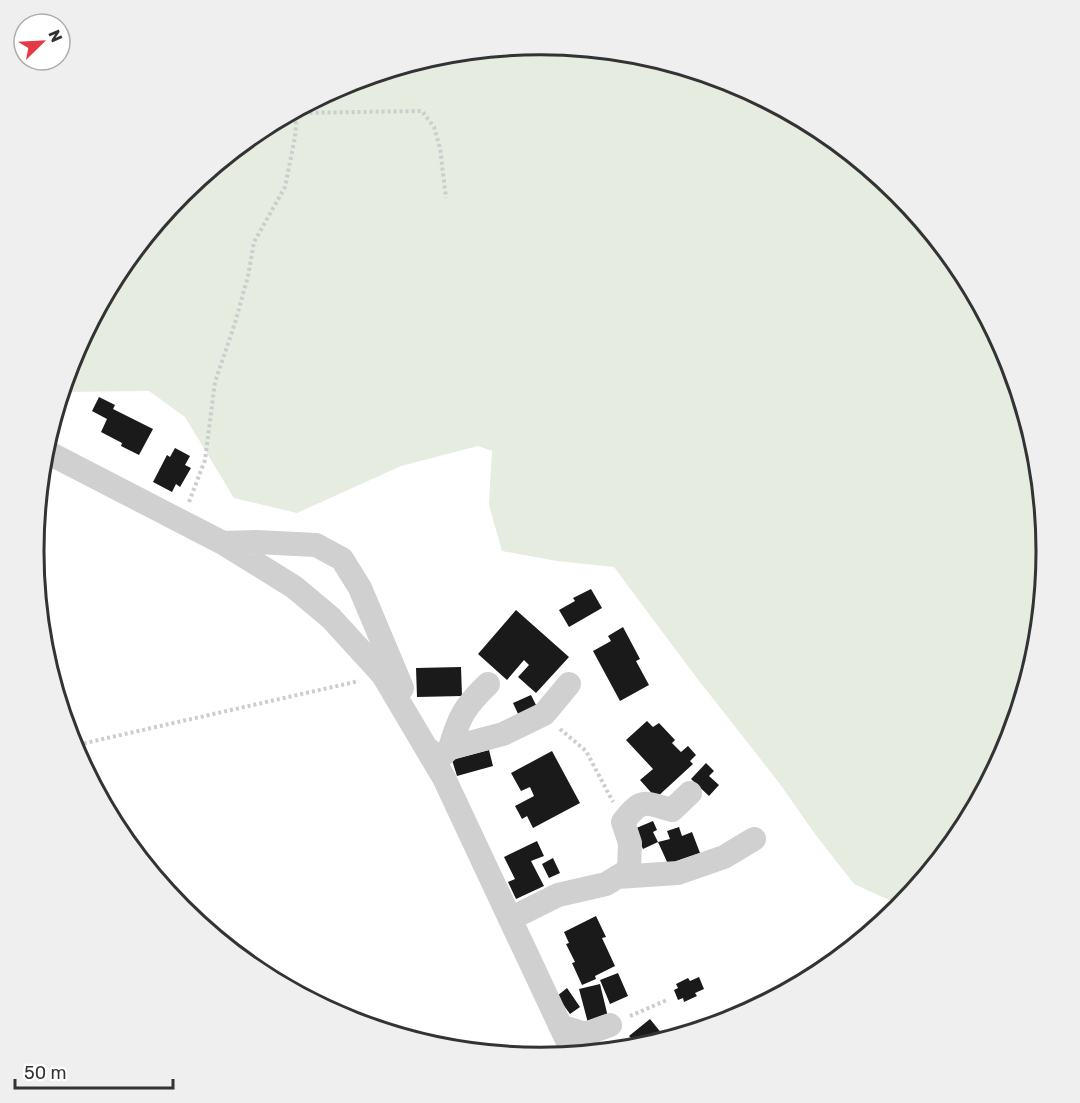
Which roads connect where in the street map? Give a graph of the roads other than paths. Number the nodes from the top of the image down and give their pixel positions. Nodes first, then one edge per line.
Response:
1 (53, 455) edge
2 (223, 543) junction
3 (488, 684) dead end
4 (569, 684) dead end
5 (442, 755) junction
6 (690, 793) dead end
7 (754, 839) dead end
8 (617, 877) junction
9 (510, 919) junction
10 (610, 1025) road end
11 (560, 1026) junction
12 (570, 1047) edge

1 - 2 street
2 - 5 street
2 - 5 street
3 - 5 street
4 - 5 street
5 - 9 street
6 - 8 street
7 - 8 street
8 - 9 street
9 - 11 street
10 - 11 street
11 - 12 street

